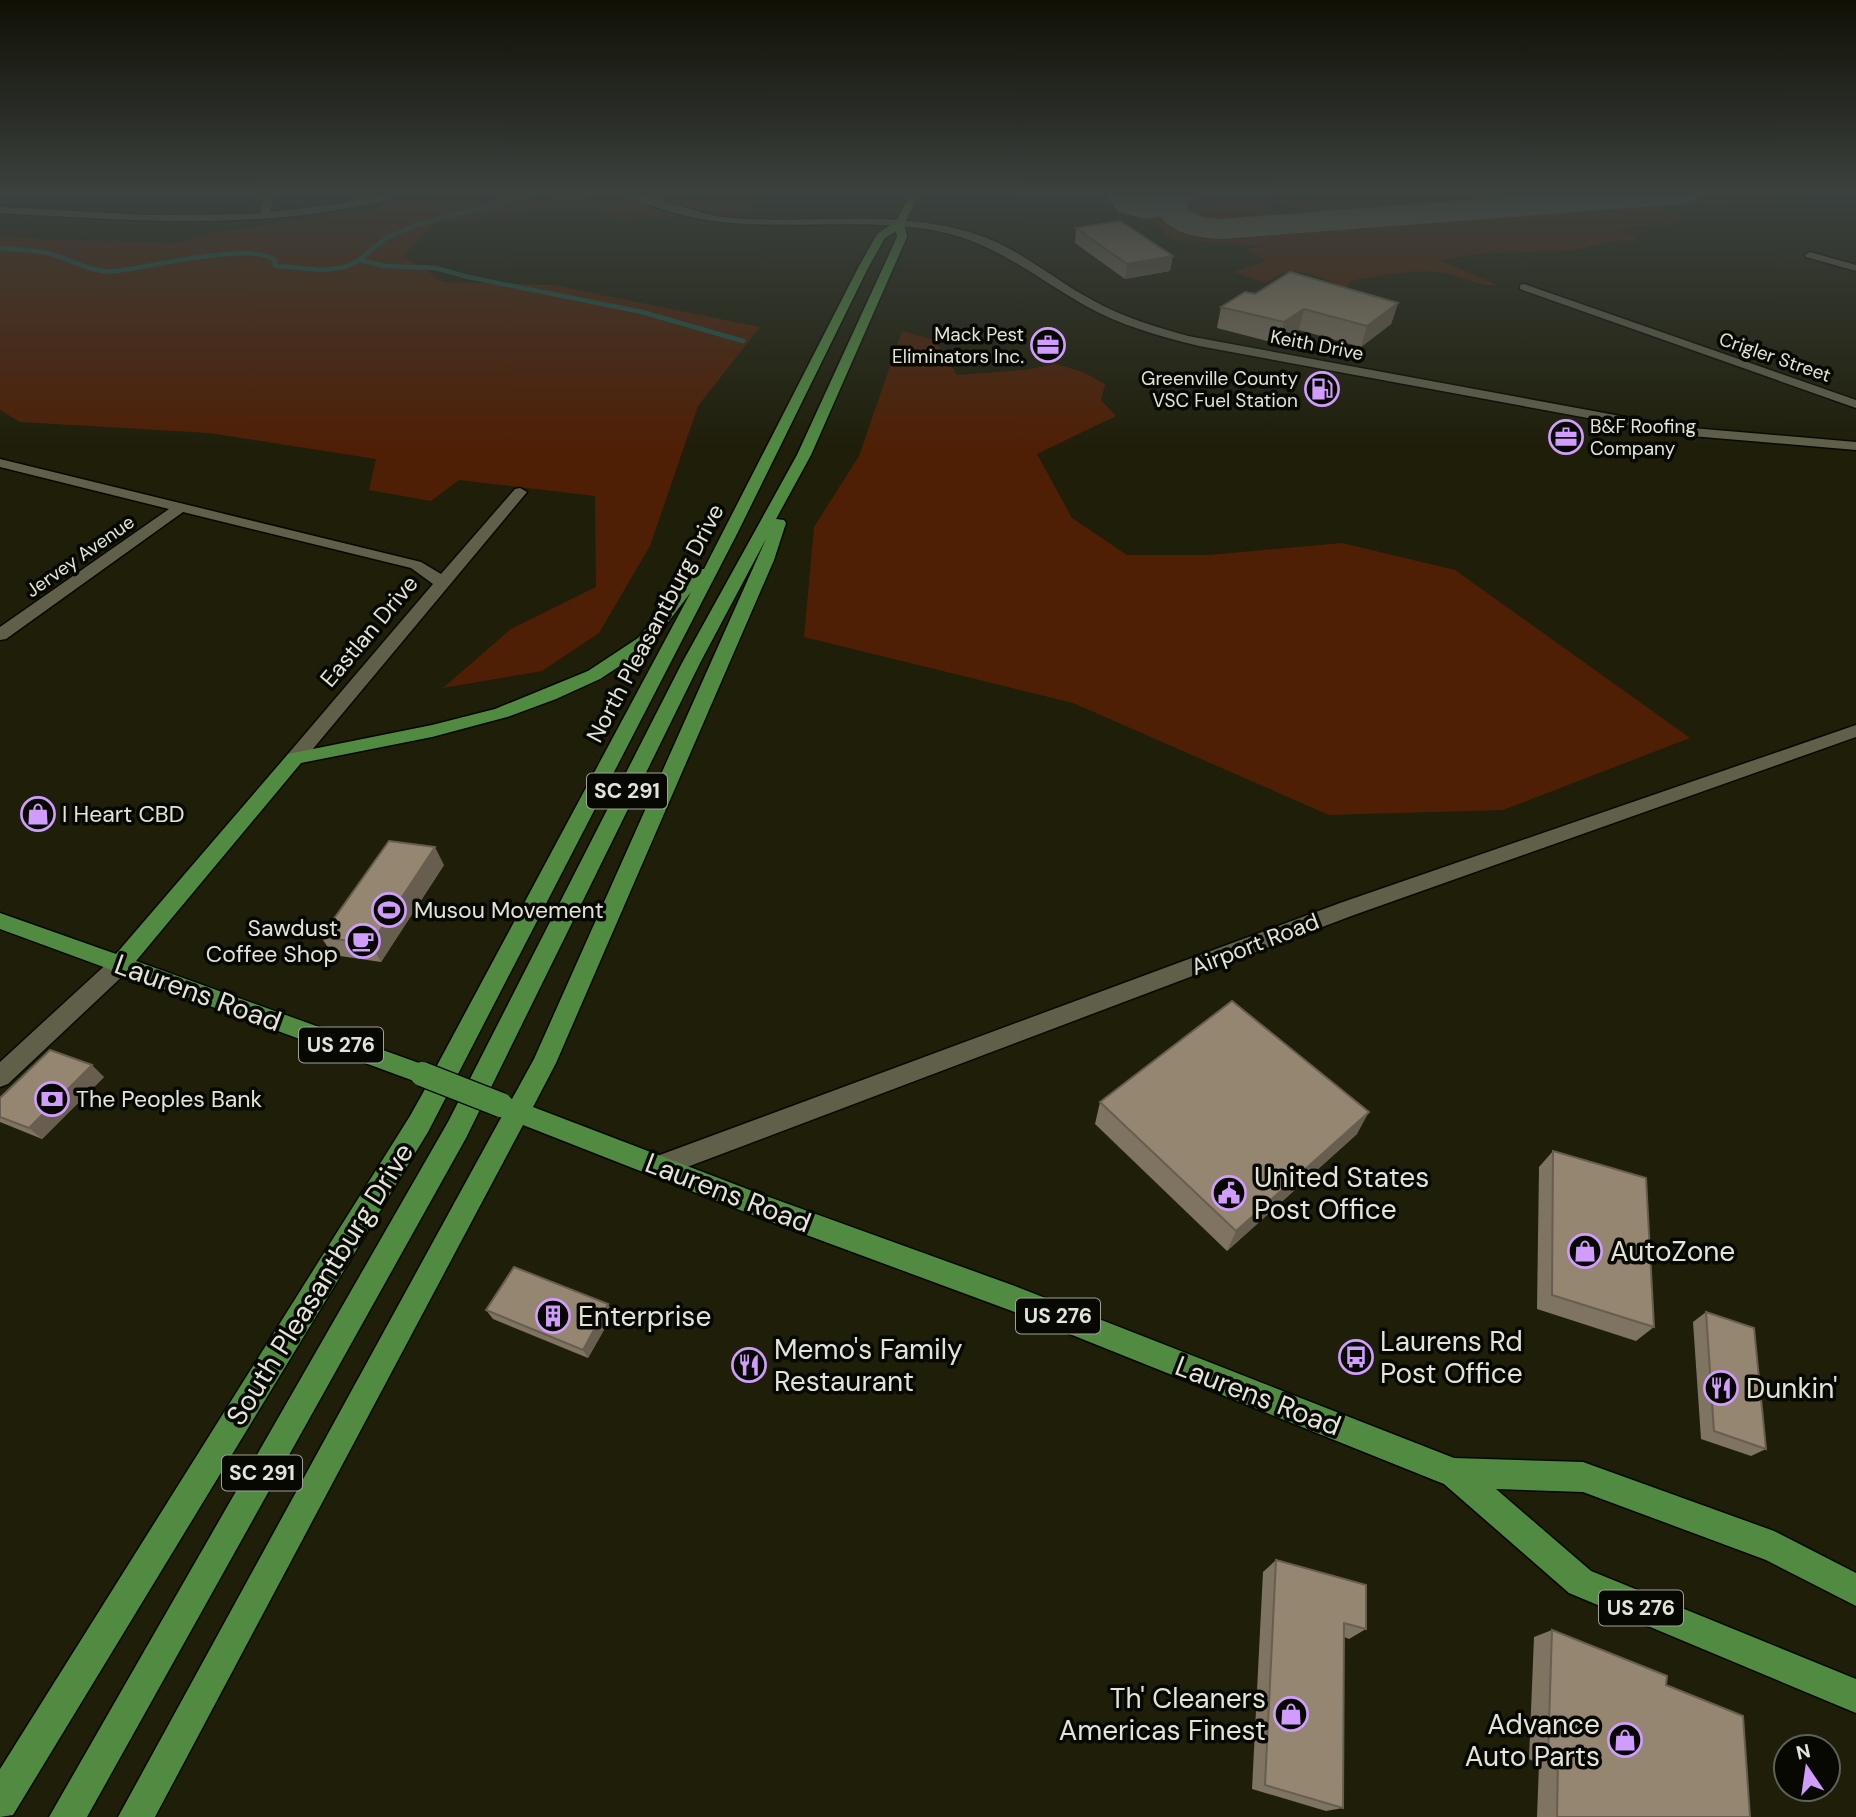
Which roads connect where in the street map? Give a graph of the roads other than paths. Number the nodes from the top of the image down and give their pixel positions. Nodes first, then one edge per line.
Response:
1 (859, 279) edge
2 (883, 279) edge
3 (1052, 279) edge
4 (1524, 287) dead end
5 (1856, 404) edge
6 (1856, 446) edge
7 (804, 455) junction
8 (0, 463) edge
9 (520, 492) dead end
10 (181, 507) junction
11 (731, 532) junction
12 (441, 584) junction
13 (0, 635) edge
14 (1851, 738) edge
15 (295, 758) junction
16 (0, 921) edge
17 (120, 965) junction
18 (0, 1077) edge
19 (510, 1108) junction
20 (419, 1124) joint
21 (457, 1130) joint
22 (658, 1167) junction
23 (1454, 1473) junction
24 (1856, 1590) edge
25 (1856, 1696) edge
26 (0, 1802) edge
27 (67, 1817) edge
28 (136, 1817) edge

1 - 11 main road, North Pleasantburg Drive / SC 291
2 - 7 main road, North Pleasantburg Drive / SC 291
3 - 6 street, Keith Drive
4 - 5 street, Crigler Street
7 - 19 main road
7 - 21 main road, North Pleasantburg Drive / SC 291
8 - 10 street, Eastlan Drive
9 - 12 street
10 - 12 street, Eastlan Drive
10 - 13 street, Jervey Avenue
11 - 15 main road
11 - 20 main road, North Pleasantburg Drive / SC 291
12 - 15 street, Eastlan Drive
14 - 22 street, Airport Road
15 - 17 main road, Eastlan Drive
16 - 17 main road, Laurens Road / US 276
17 - 18 street
17 - 19 main road, Laurens Road / US 276, bridge
19 - 22 main road, Laurens Road / US 276
19 - 28 main road
20 - 26 main road, South Pleasantburg Drive / SC 291
21 - 27 main road, South Pleasantburg Drive / SC 291
22 - 23 main road, Laurens Road / US 276
23 - 24 main road, Laurens Road / US 276
23 - 25 main road, Laurens Road / US 276

